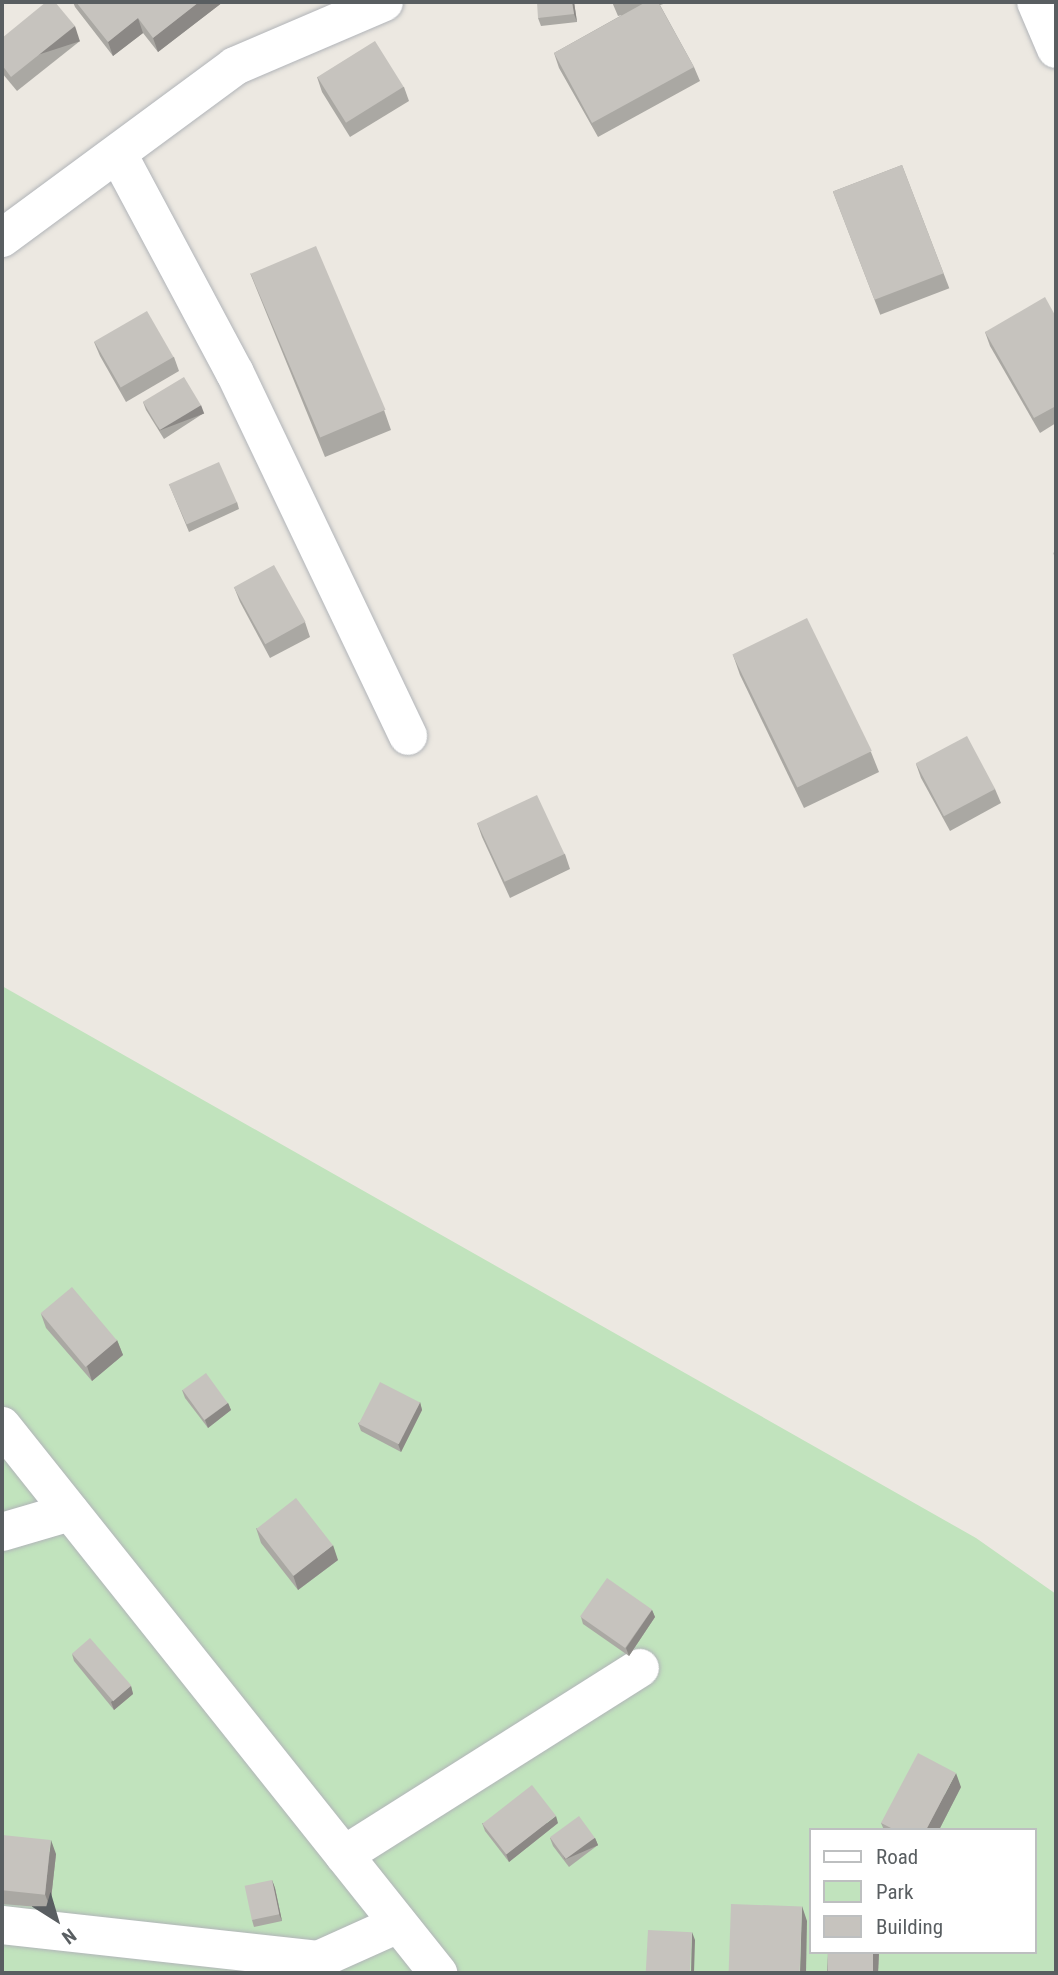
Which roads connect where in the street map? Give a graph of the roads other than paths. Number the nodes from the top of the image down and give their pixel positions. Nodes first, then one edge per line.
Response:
1 (384, 2) edge
2 (1036, 2) edge
3 (1056, 49) edge
4 (119, 156) junction
5 (2, 238) edge
6 (408, 736) dead end
7 (2, 1426) edge
8 (70, 1512) junction
9 (2, 1532) edge
10 (640, 1668) dead end
11 (344, 1855) junction
12 (398, 1924) junction
13 (2, 1925) edge
14 (438, 1973) edge

1 - 4 street
2 - 3 street
4 - 5 street
4 - 6 street
7 - 8 street
8 - 9 street
8 - 11 street
10 - 11 street
11 - 12 street
12 - 13 street
12 - 14 street

